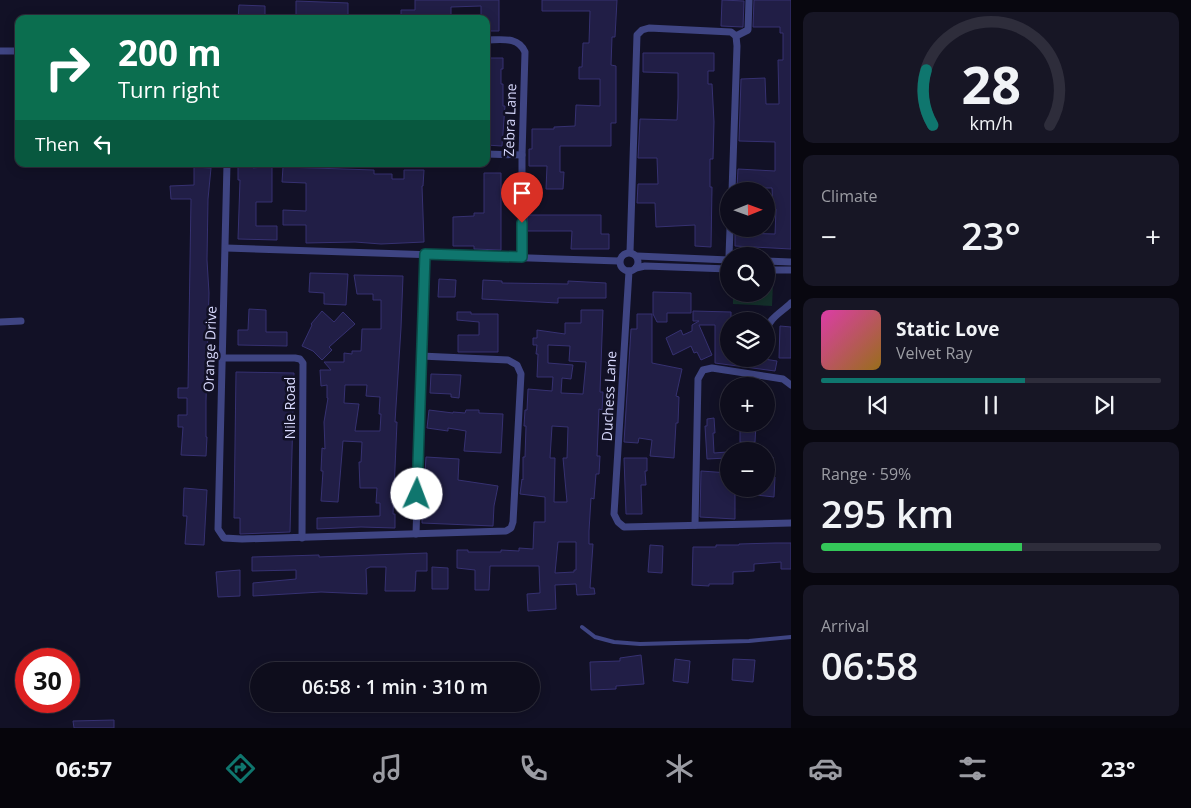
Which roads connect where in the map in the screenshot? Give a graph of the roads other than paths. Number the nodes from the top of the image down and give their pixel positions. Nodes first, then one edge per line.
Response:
1 (749, 0) edge
2 (736, 36) junction
3 (490, 40) edge
4 (0, 51) edge
5 (15, 51) edge
6 (490, 154) edge
7 (522, 154) junction
8 (227, 167) edge
9 (732, 182) edge
10 (226, 248) junction
11 (425, 254) junction
12 (633, 254) junction
13 (522, 257) junction
14 (720, 258) edge
15 (619, 260) junction
16 (775, 261) edge
17 (791, 262) edge
18 (720, 269) edge
19 (632, 270) junction
20 (775, 270) edge
21 (791, 270) edge
22 (791, 303) edge
23 (775, 317) edge
24 (21, 321) dead end
25 (0, 322) edge
26 (421, 356) junction
27 (221, 358) junction
28 (791, 386) edge
29 (791, 523) edge
30 (695, 525) junction
31 (416, 534) junction
32 (302, 538) junction
33 (582, 627) dead end
34 (791, 637) edge

1 - 2 street
2 - 9 street
2 - 12 street
3 - 7 street, Zebra Lane
4 - 5 street
6 - 7 street
7 - 13 street, Zebra Lane
8 - 10 street, Orange Drive
10 - 11 street
10 - 27 street, Orange Drive
11 - 13 street
11 - 26 street
12 - 14 street
12 - 15 street
12 - 19 street
13 - 15 street
15 - 19 street
16 - 17 street
18 - 19 street
19 - 30 street, Duchess Lane
20 - 21 street
22 - 23 street
24 - 25 street
26 - 31 street
26 - 31 street
27 - 32 street, Nile Road
27 - 32 street, Orange Drive
28 - 30 street
29 - 30 street
31 - 32 street
33 - 34 lane

